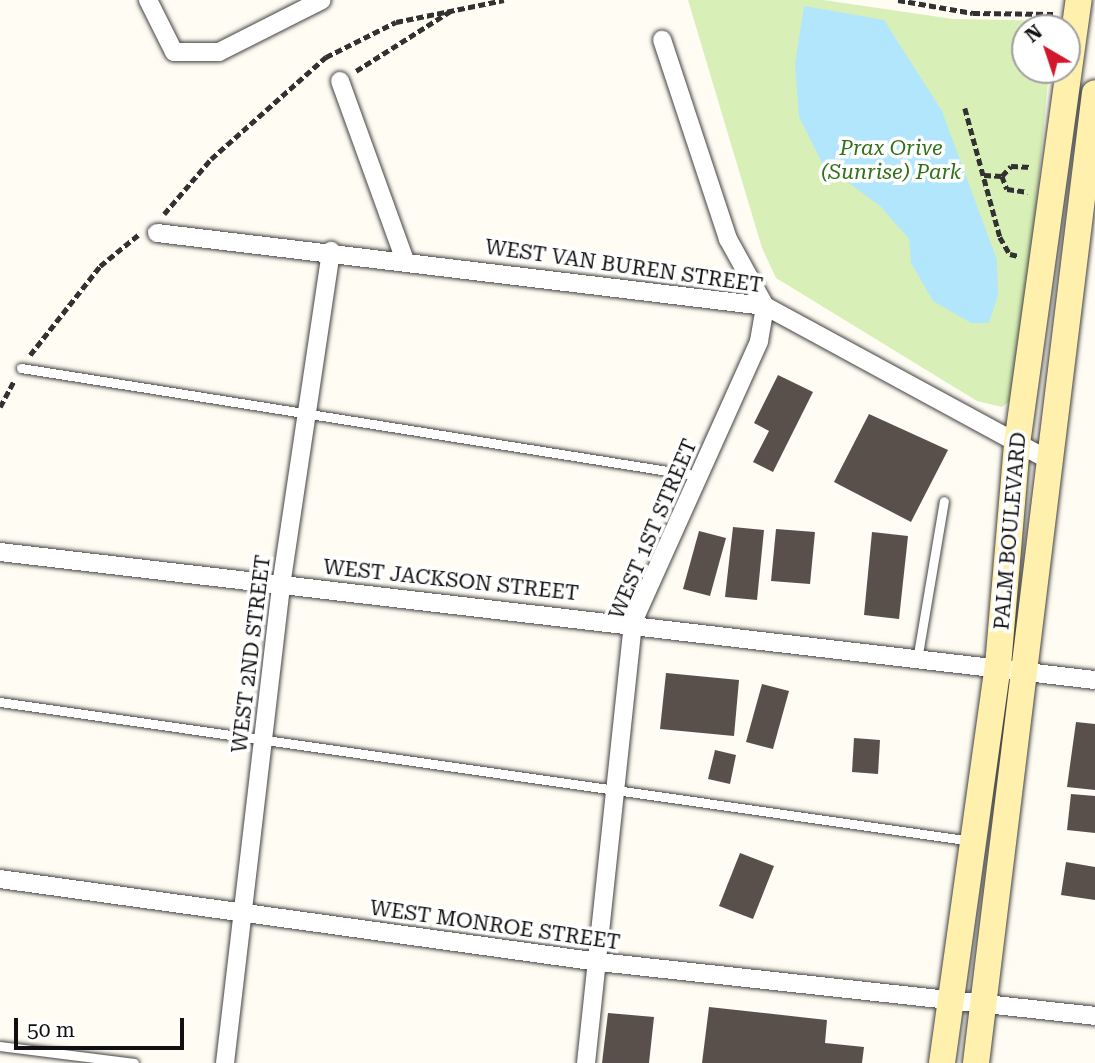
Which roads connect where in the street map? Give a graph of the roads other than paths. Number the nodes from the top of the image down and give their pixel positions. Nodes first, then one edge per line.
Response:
1 (148, 0) edge
2 (322, 0) edge
3 (1078, 7) edge
4 (662, 40) dead end
5 (340, 81) road end
6 (1095, 93) edge
7 (154, 226) road end
8 (1086, 226) edge
9 (331, 251) junction
10 (405, 261) junction
11 (765, 306) junction
12 (21, 368) road end
13 (306, 417) junction
14 (1017, 444) junction
15 (1049, 460) junction
16 (699, 476) junction
17 (944, 501) dead end
18 (0, 552) edge
19 (281, 586) junction
20 (633, 622) junction
21 (917, 660) junction
22 (1010, 667) junction
23 (1095, 680) edge
24 (0, 702) edge
25 (263, 738) junction
26 (617, 788) junction
27 (973, 841) junction
28 (0, 879) edge
29 (242, 913) junction
30 (599, 962) junction
31 (985, 1002) junction
32 (951, 1003) junction
33 (1095, 1016) edge
34 (0, 1046) edge
35 (134, 1063) edge
36 (225, 1063) edge
37 (586, 1063) edge
38 (942, 1063) edge
39 (976, 1063) edge

1 - 2 street
3 - 14 main road, PALM BOULEVARD
4 - 11 street
5 - 10 street
6 - 8 main road, PALM BOULEVARD
7 - 9 street, WEST VAN BUREN STREET
8 - 15 main road, PALM BOULEVARD
9 - 10 street, WEST VAN BUREN STREET
9 - 13 street, WEST 2ND STREET
10 - 11 street, WEST VAN BUREN STREET
11 - 14 street, WEST VAN BUREN STREET
11 - 16 street, WEST 1ST STREET
12 - 13 lane
13 - 16 lane
13 - 19 street, WEST 2ND STREET
14 - 15 street, WEST VAN BUREN STREET
14 - 22 main road, PALM BOULEVARD
15 - 22 main road, PALM BOULEVARD
16 - 20 street, WEST 1ST STREET
17 - 21 lane
18 - 19 street, WEST JACKSON STREET
19 - 20 street, WEST JACKSON STREET
19 - 25 street, WEST 2ND STREET
20 - 21 street, WEST JACKSON STREET
20 - 26 street, WEST 1ST STREET
21 - 22 street, WEST JACKSON STREET
22 - 23 street, WEST JACKSON STREET
22 - 27 main road, PALM BOULEVARD
22 - 31 main road, PALM BOULEVARD
24 - 25 lane
25 - 26 lane
25 - 29 street, WEST 2ND STREET
26 - 27 lane
26 - 30 street, WEST 1ST STREET
27 - 32 main road, PALM BOULEVARD
28 - 29 street, WEST MONROE STREET
29 - 30 street, WEST MONROE STREET
29 - 36 street, WEST 2ND STREET
30 - 32 street, WEST MONROE STREET
30 - 37 street, WEST 1ST STREET
31 - 32 street, WEST MONROE STREET
31 - 33 street, WEST MONROE STREET
31 - 39 main road, PALM BOULEVARD
32 - 38 main road, PALM BOULEVARD
34 - 35 lane

